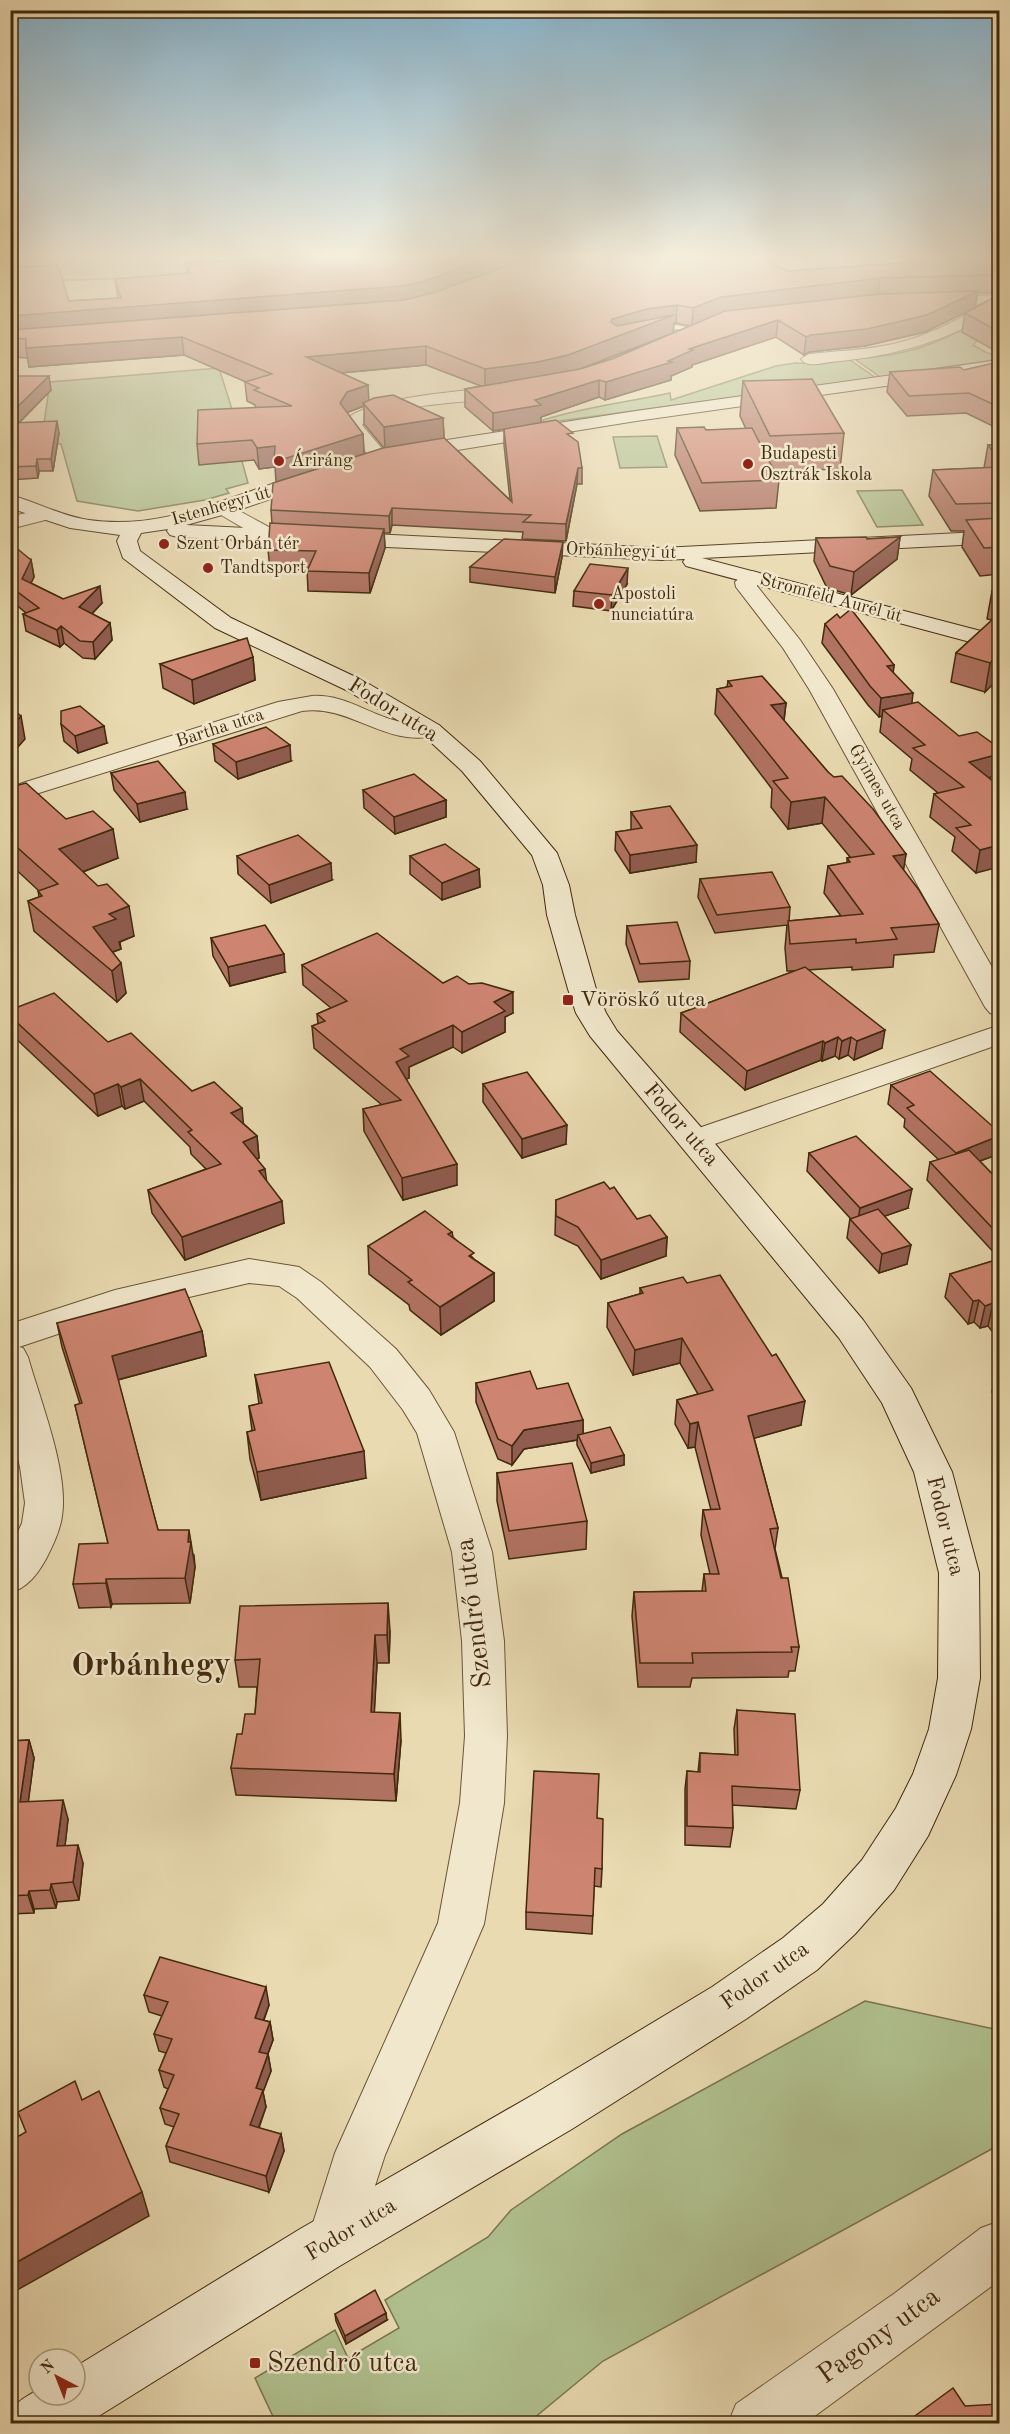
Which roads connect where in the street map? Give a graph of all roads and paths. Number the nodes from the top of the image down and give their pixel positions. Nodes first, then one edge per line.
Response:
1 (966, 370) edge
2 (449, 381) dead end
3 (527, 389) edge
4 (460, 398) junction
5 (380, 457) junction
6 (355, 464) edge
7 (333, 471) edge
8 (10, 501) edge
9 (223, 508) junction
10 (42, 515) junction
11 (10, 522) edge
12 (134, 528) junction
13 (268, 535) junction
14 (999, 537) edge
15 (662, 554) junction
16 (752, 577) junction
17 (999, 643) edge
18 (431, 730) junction
19 (10, 795) edge
20 (999, 1007) edge
21 (999, 1034) edge
22 (695, 1140) junction
23 (10, 1337) edge
24 (10, 1357) edge
25 (10, 1577) edge
26 (334, 2239) junction
27 (999, 2247) edge
28 (34, 2424) edge
29 (756, 2424) edge

1 - 5 street
2 - 4 street
3 - 4 street
4 - 5 street
5 - 6 street
7 - 9 street, Istenhegyi út
8 - 10 street, Istenhegyi út
9 - 12 street, Istenhegyi út
9 - 13 street
10 - 11 street
10 - 12 street, Istenhegyi út
12 - 13 street, Orbánhegyi út
12 - 18 street, Fodor utca
13 - 15 street, Orbánhegyi út
14 - 15 street, Orbánhegyi út
15 - 16 street, Stromfeld Aurél út
16 - 17 street, Stromfeld Aurél út
16 - 20 street, Gyimes utca
18 - 19 street, Bartha utca
18 - 22 street, Fodor utca
21 - 22 street
22 - 26 street, Fodor utca
23 - 26 street, Szendrő utca
24 - 25 street
26 - 28 street, Fodor utca
27 - 29 street, Pagony utca

